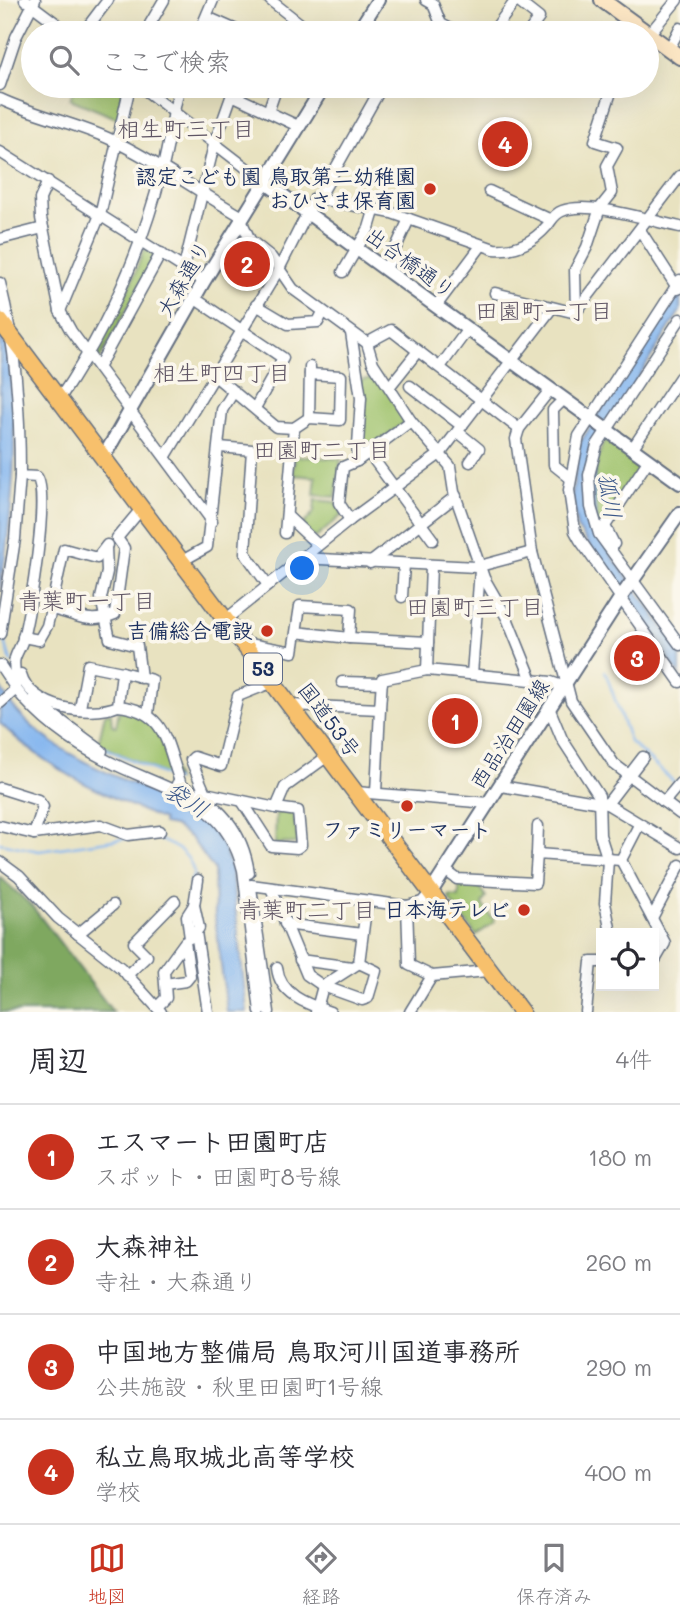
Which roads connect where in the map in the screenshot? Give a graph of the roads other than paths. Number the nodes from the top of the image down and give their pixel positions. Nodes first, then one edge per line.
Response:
1 (108, 0) edge
2 (164, 0) edge
3 (213, 0) edge
4 (270, 0) edge
5 (378, 0) edge
6 (426, 0) edge
7 (516, 0) edge
8 (602, 0) edge
9 (677, 0) edge
10 (29, 2) edge
11 (207, 17) junction
12 (22, 21) edge
13 (54, 21) edge
14 (92, 21) edge
15 (152, 21) edge
16 (205, 21) edge
17 (216, 21) edge
18 (297, 21) edge
19 (365, 21) edge
20 (440, 21) edge
21 (501, 21) edge
22 (537, 21) edge
23 (630, 21) edge
24 (659, 22) edge
25 (21, 25) edge
26 (680, 28) edge
27 (659, 43) edge
28 (674, 53) edge
29 (0, 85) edge
30 (127, 98) edge
31 (155, 98) edge
32 (177, 98) edge
33 (231, 98) edge
34 (245, 98) edge
35 (273, 98) edge
36 (316, 98) edge
37 (375, 98) edge
38 (609, 98) edge
39 (0, 99) edge
40 (173, 112) junction
41 (268, 112) junction
42 (298, 126) junction
43 (117, 142) junction
44 (214, 145) junction
45 (0, 152) edge
46 (163, 167) junction
47 (680, 176) edge
48 (48, 181) junction
49 (266, 183) junction
50 (488, 191) dead end
51 (204, 195) junction
52 (319, 198) junction
53 (375, 208) junction
54 (599, 210) junction
55 (309, 213) junction
56 (100, 215) junction
57 (242, 219) junction
58 (410, 219) junction
59 (551, 220) junction
60 (648, 220) junction
61 (43, 228) junction
62 (680, 228) edge
63 (640, 230) junction
64 (0, 239) edge
65 (142, 241) junction
66 (481, 246) junction
67 (357, 248) junction
68 (161, 253) junction
69 (184, 267) junction
70 (279, 269) junction
71 (386, 269) junction
72 (343, 272) dead end
73 (204, 281) junction
74 (0, 283) edge
75 (678, 286) edge
76 (495, 293) dead end
77 (194, 298) junction
78 (256, 305) junction
79 (436, 306) junction
80 (552, 308) junction
81 (60, 311) junction
82 (323, 312) junction
83 (576, 313) junction
84 (680, 319) edge
85 (6, 328) edge
86 (468, 329) junction
87 (241, 330) junction
88 (351, 333) junction
89 (367, 343) junction
90 (418, 351) junction
91 (89, 354) junction
92 (512, 361) junction
93 (99, 366) junction
94 (440, 367) junction
95 (215, 376) junction
96 (680, 377) edge
97 (390, 386) junction
98 (410, 386) dead end
99 (550, 390) junction
100 (234, 391) junction
101 (60, 398) junction
102 (483, 400) junction
103 (563, 400) junction
104 (254, 408) junction
105 (131, 411) junction
106 (309, 418) junction
107 (591, 419) junction
108 (411, 421) junction
109 (294, 428) junction
110 (460, 429) junction
111 (519, 429) junction
112 (606, 429) junction
113 (220, 447) junction
114 (632, 449) junction
115 (369, 453) junction
116 (439, 454) junction
117 (166, 456) junction
118 (103, 458) junction
119 (357, 461) junction
120 (648, 461) junction
121 (470, 462) dead end
122 (20, 476) junction
123 (569, 477) junction
124 (680, 483) edge
125 (394, 489) junction
126 (456, 496) junction
127 (142, 508) junction
128 (680, 513) edge
129 (286, 516) junction
130 (350, 520) junction
131 (212, 521) junction
132 (421, 523) junction
133 (285, 533) dead end
134 (117, 538) junction
135 (433, 540) dead end
136 (318, 545) junction
137 (106, 547) junction
138 (532, 552) junction
139 (301, 558) junction
140 (180, 562) junction
141 (369, 563) junction
142 (404, 564) junction
143 (431, 566) junction
144 (480, 567) junction
145 (631, 578) junction
146 (268, 585) junction
147 (402, 597) dead end
148 (621, 598) junction
149 (51, 609) junction
150 (106, 618) junction
151 (225, 620) junction
152 (296, 632) junction
153 (0, 634) edge
154 (23, 638) junction
155 (349, 638) junction
156 (428, 642) junction
157 (244, 643) junction
158 (680, 645) edge
159 (0, 664) edge
160 (427, 670) junction
161 (122, 672) junction
162 (472, 674) junction
163 (141, 678) junction
164 (532, 680) junction
165 (273, 682) junction
166 (342, 682) dead end
167 (680, 682) edge
168 (382, 683) junction
169 (565, 687) junction
170 (18, 689) junction
171 (0, 703) edge
172 (291, 705) junction
173 (118, 706) junction
174 (80, 708) junction
175 (380, 709) junction
176 (550, 710) junction
177 (148, 714) junction
178 (329, 755) junction
179 (643, 757) dead end
180 (135, 773) junction
181 (628, 776) junction
182 (680, 783) edge
183 (501, 786) junction
184 (182, 787) junction
185 (0, 788) edge
186 (356, 792) junction
187 (376, 793) junction
188 (242, 801) junction
189 (664, 802) junction
190 (488, 803) junction
191 (604, 804) junction
192 (276, 808) junction
193 (680, 814) edge
194 (639, 825) junction
195 (0, 826) edge
196 (538, 826) dead end
197 (160, 831) dead end
198 (34, 834) junction
199 (680, 848) edge
200 (537, 854) junction
201 (608, 860) junction
202 (621, 860) junction
203 (0, 862) edge
204 (680, 865) edge
205 (445, 870) junction
206 (198, 880) dead end
207 (251, 885) junction
208 (271, 888) junction
209 (431, 892) junction
210 (175, 901) dead end
211 (367, 901) junction
212 (113, 905) dead end
213 (407, 906) junction
214 (652, 918) junction
215 (285, 924) junction
216 (610, 928) edge
217 (657, 928) edge
218 (659, 931) edge
219 (78, 934) junction
220 (362, 934) junction
221 (190, 937) junction
222 (659, 953) edge
223 (300, 960) junction
224 (596, 962) edge
225 (355, 965) junction
226 (277, 968) dead end
227 (488, 971) junction
228 (127, 975) junction
229 (432, 976) junction
230 (165, 984) junction
231 (323, 986) junction
232 (315, 1009) edge
233 (159, 1010) edge
234 (208, 1012) edge
235 (260, 1012) edge
236 (269, 1012) edge
237 (330, 1012) edge
238 (410, 1012) edge
239 (521, 1012) edge
240 (586, 1012) edge

1 - 14 street
2 - 15 street
3 - 11 street
4 - 18 street
5 - 19 street
6 - 20 street
7 - 21 street
7 - 22 street
8 - 23 main road
9 - 24 street
10 - 12 street
10 - 13 street
11 - 16 street
11 - 17 street
25 - 29 street
26 - 28 street
27 - 28 main road
30 - 43 street
31 - 40 street, 出合橋通り
32 - 40 street
33 - 44 street
34 - 41 street
35 - 41 street
36 - 42 street, 大森通り
37 - 52 street
38 - 54 street
39 - 43 street
40 - 44 street, 出合橋通り
40 - 46 street
41 - 42 street
42 - 49 street, 大森通り
43 - 46 street
43 - 56 street
44 - 49 street, 出合橋通り
44 - 51 street
45 - 48 street
46 - 51 street
46 - 65 street
47 - 60 street
48 - 56 street
48 - 61 street
49 - 55 street, 出合橋通り
49 - 57 street, 大森通り
50 - 59 street
51 - 57 street
51 - 69 street
52 - 53 street
52 - 55 street
53 - 58 street
53 - 67 street
54 - 59 street
54 - 60 street
54 - 83 street
55 - 67 street, 出合橋通り
55 - 70 street
56 - 65 street
56 - 81 street
57 - 70 street
57 - 73 street, 大森通り
58 - 66 street
58 - 71 street
59 - 66 street
60 - 62 street
60 - 63 street
61 - 64 street
61 - 81 street
63 - 75 street
63 - 83 street
65 - 68 street
65 - 91 street
66 - 79 street
67 - 71 street, 出合橋通り
67 - 72 street
68 - 69 street
68 - 93 street
69 - 73 street
70 - 78 street
70 - 82 street
71 - 79 street, 出合橋通り
73 - 77 street, 大森通り
74 - 85 street
75 - 107 street
76 - 80 street
77 - 87 street
77 - 105 street, 大森通り
78 - 82 street
78 - 87 street
79 - 86 street, 出合橋通り
80 - 83 street
80 - 92 street
81 - 91 street
82 - 88 street
84 - 112 street
85 - 101 highway, 国道53号 / 53
85 - 122 street
86 - 92 street, 出合橋通り
86 - 94 street
87 - 95 street
87 - 104 street
88 - 89 street
88 - 119 street
89 - 90 street
89 - 97 street
90 - 94 street
90 - 97 street
91 - 93 street
91 - 101 street
92 - 99 street, 出合橋通り
92 - 102 street
93 - 105 street
94 - 102 street
95 - 100 street
95 - 117 street
96 - 114 street
97 - 108 street
98 - 110 street
99 - 103 street, 出合橋通り
99 - 111 street
100 - 104 street
100 - 113 street
101 - 118 highway, 国道53号 / 53
102 - 110 street
102 - 111 street
103 - 107 street, 出合橋通り
103 - 123 street
104 - 109 street
105 - 117 street
105 - 118 street, 大森通り
106 - 106 street
106 - 109 street
107 - 112 street, 出合橋通り
107 - 123 street
108 - 115 street
108 - 116 street
109 - 129 street
110 - 116 street
110 - 121 street
111 - 138 street
112 - 114 street
112 - 145 street
113 - 131 street
113 - 146 street
114 - 120 street
115 - 119 street
115 - 125 street
116 - 125 street
116 - 126 street
117 - 131 street
118 - 127 highway, 国道53号 / 53
119 - 130 street
120 - 124 street
120 - 145 street
122 - 153 street
122 - 154 street
123 - 148 street
125 - 130 street
125 - 132 street
126 - 132 street
126 - 144 street
127 - 134 street
127 - 140 highway, 国道53号 / 53
128 - 145 street
129 - 133 street
129 - 136 street
130 - 136 street
131 - 140 street
132 - 135 street
132 - 141 street
134 - 137 street
134 - 150 street
136 - 139 street
137 - 149 street
137 - 150 street
138 - 144 street
138 - 169 street
139 - 141 street
139 - 146 street
140 - 151 highway, 国道53号 / 53
141 - 142 street
142 - 143 street
142 - 147 street
143 - 144 street
143 - 156 street
144 - 162 street
144 - 164 street
145 - 148 street, 西品治田園線
145 - 158 street
146 - 151 street
148 - 167 street
148 - 169 street, 西品治田園線
149 - 150 street
149 - 154 street
150 - 163 street
151 - 157 highway, 国道53号 / 53
152 - 155 street
152 - 155 street
152 - 157 street
154 - 170 street
155 - 156 street
156 - 160 street
157 - 165 highway, 国道53号 / 53
159 - 170 street
160 - 162 street
160 - 168 street
161 - 163 street
161 - 173 street
161 - 174 street
162 - 164 street
163 - 177 street
164 - 169 street
165 - 172 highway, 国道53号 / 53
165 - 188 street
166 - 168 street
168 - 175 street
169 - 176 street, 西品治田園線
169 - 181 street
170 - 171 street
170 - 174 street
170 - 180 street
172 - 175 street
172 - 178 highway, 国道53号 / 53
173 - 174 street
173 - 177 street
175 - 187 street
176 - 183 street, 西品治田園線
176 - 191 street
177 - 184 street
178 - 186 highway, 国道53号 / 53
178 - 192 street
179 - 181 street
180 - 184 street
180 - 235 street
181 - 189 street
181 - 191 street
182 - 189 street
183 - 190 street, 西品治田園線
183 - 191 street
184 - 207 street
185 - 198 street
186 - 187 street
186 - 209 highway, 国道53号 / 53
187 - 190 street
188 - 192 street
188 - 192 street
189 - 193 street
190 - 205 street, 西品治田園線
191 - 194 street
191 - 201 street
194 - 199 street
194 - 202 street
195 - 198 street
196 - 200 street
197 - 198 street
200 - 201 street
200 - 205 street
201 - 202 street
201 - 216 street
202 - 214 street
203 - 219 street
204 - 214 street
205 - 209 street, 西品治田園線
206 - 221 street
207 - 208 street
207 - 236 street
208 - 211 street
208 - 215 street
209 - 213 street
209 - 227 highway, 国道53号 / 53
210 - 228 street
211 - 213 street
211 - 220 street
212 - 219 street
213 - 229 street
214 - 217 street
215 - 220 street
215 - 223 street
218 - 222 street
219 - 228 street
220 - 225 street
221 - 230 street
221 - 230 street
221 - 234 street
223 - 225 street
223 - 231 street
224 - 240 street
225 - 231 street
225 - 231 street
226 - 232 street
227 - 229 street
227 - 239 highway, 国道53号 / 53
228 - 233 street
229 - 238 street
230 - 233 street
231 - 232 street
232 - 237 street

